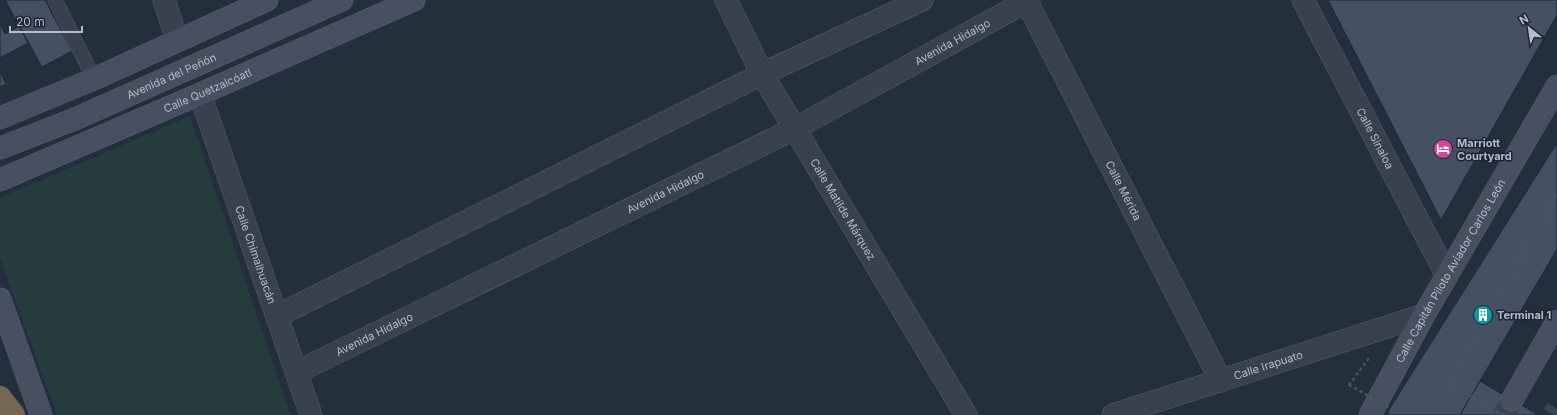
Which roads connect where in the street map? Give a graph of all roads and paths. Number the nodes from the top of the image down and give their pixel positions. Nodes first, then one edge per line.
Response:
1 (55, 0) edge
2 (164, 0) edge
3 (267, 0) edge
4 (342, 0) edge
5 (414, 0) edge
6 (726, 0) edge
7 (922, 0) edge
8 (1027, 0) edge
9 (1303, 0) edge
10 (177, 40) junction
11 (762, 74) junction
12 (94, 79) junction
13 (1557, 86) edge
14 (200, 94) junction
15 (0, 118) edge
16 (794, 129) junction
17 (0, 148) edge
18 (0, 180) edge
19 (1557, 196) edge
20 (1447, 276) junction
21 (0, 299) edge
22 (1424, 315) junction
23 (277, 316) junction
24 (1557, 321) edge
25 (1364, 354) dead end
26 (297, 372) junction
27 (1221, 381) junction
28 (0, 397) edge
29 (0, 404) edge
30 (1508, 407) edge
31 (1390, 408) dead end
32 (4, 415) edge
33 (14, 415) edge
34 (41, 415) edge
35 (311, 415) edge
36 (966, 415) edge
37 (1114, 415) edge
38 (1370, 415) edge

1 - 12 lane
2 - 10 street
3 - 10 street
4 - 17 street, Avenida del Peñón
5 - 14 street, Calle Quetzalcóatl
6 - 11 street, Calle Matilde Márquez
7 - 11 street
8 - 16 street, Avenida Hidalgo
8 - 27 street, Calle Mérida
9 - 20 street, Calle Sinaloa
10 - 12 street
11 - 16 street, Calle Matilde Márquez
11 - 23 street
12 - 15 street
13 - 20 street, Calle Capitán Piloto Aviador Carlos León
14 - 18 street, Calle Quetzalcóatl
14 - 23 street, Calle Chimalhuacán
16 - 26 street, Avenida Hidalgo
16 - 36 street, Calle Matilde Márquez
19 - 30 path, bridge
20 - 22 street, Calle Capitán Piloto Aviador Carlos León
21 - 34 street
22 - 27 street, Calle Irapuato
22 - 38 street, Calle Capitán Piloto Aviador Carlos León
23 - 26 street, Calle Chimalhuacán
24 - 30 street
25 - 31 path, bridge
26 - 35 street, Calle Chimalhuacán
27 - 37 street, Calle Irapuato
28 - 33 highway
29 - 32 highway

